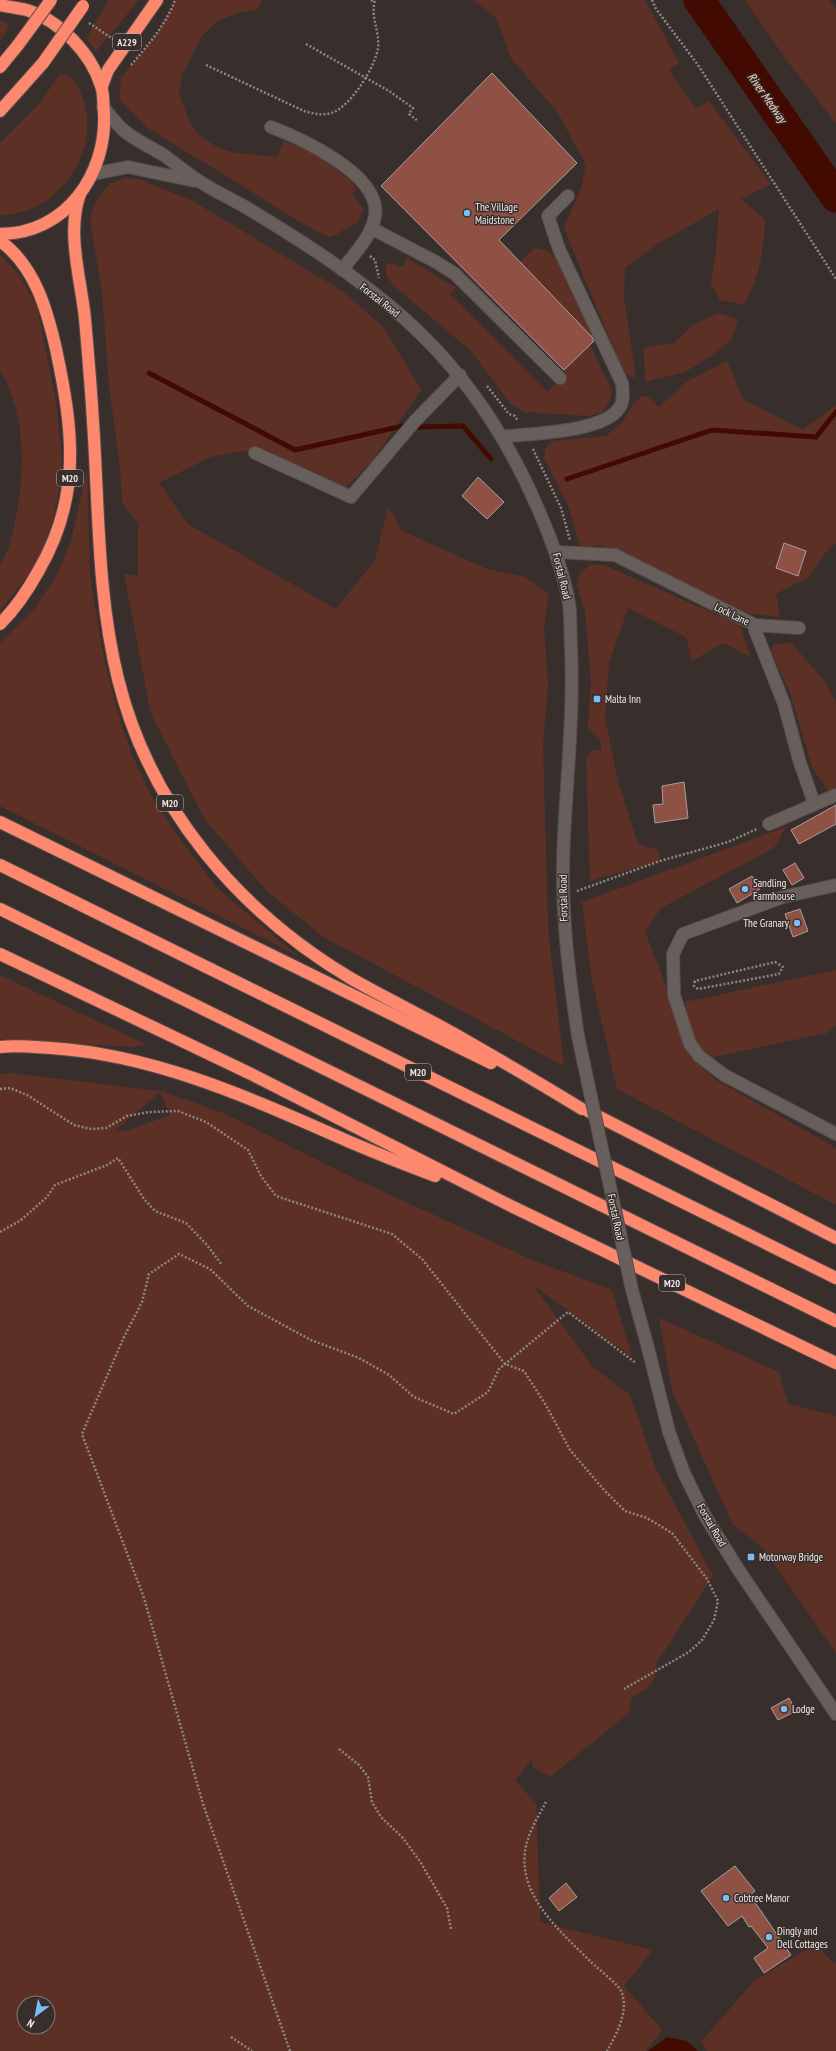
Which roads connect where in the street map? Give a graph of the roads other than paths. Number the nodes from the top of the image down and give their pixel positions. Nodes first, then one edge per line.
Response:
1 (51, 0) edge
2 (157, 0) edge
3 (85, 3) edge
4 (0, 5) edge
5 (0, 67) edge
6 (102, 86) junction
7 (103, 107) junction
8 (0, 111) edge
9 (271, 127) dead end
10 (93, 174) junction
11 (202, 183) junction
12 (80, 194) junction
13 (568, 196) dead end
14 (371, 228) junction
15 (0, 234) edge
16 (0, 241) edge
17 (342, 270) junction
18 (460, 375) junction
19 (560, 378) dead end
20 (502, 437) junction
21 (255, 453) dead end
22 (556, 552) junction
23 (0, 624) edge
24 (755, 625) junction
25 (799, 628) dead end
26 (836, 795) edge
27 (814, 803) junction
28 (0, 822) edge
29 (769, 824) road end
30 (0, 865) edge
31 (836, 885) edge
32 (0, 909) edge
33 (0, 954) edge
34 (0, 1047) edge
35 (582, 1109) junction
36 (836, 1134) edge
37 (506, 1204) junction
38 (836, 1238) edge
39 (836, 1278) edge
40 (836, 1321) edge
41 (836, 1363) edge
42 (836, 1714) edge

1 - 5 highway, bridge
2 - 6 highway, A229
3 - 8 highway, bridge
4 - 6 highway
6 - 7 highway
7 - 10 highway
7 - 11 street, Forstal Road
9 - 14 street
10 - 11 street, Forstal Road
10 - 12 highway
11 - 17 street, Forstal Road
12 - 15 highway
12 - 35 highway, M20
13 - 20 street
14 - 17 street
14 - 19 street
16 - 23 highway, M20
17 - 18 street, Forstal Road
18 - 20 street, Forstal Road
18 - 21 street
20 - 22 street, Forstal Road
22 - 24 street, Lock Lane
22 - 42 street, Forstal Road, bridge
24 - 25 street
24 - 27 street, Lock Lane
26 - 27 street
27 - 29 street
28 - 35 highway, M20
30 - 39 highway, M20
31 - 36 street
32 - 40 highway
33 - 37 highway, M20
34 - 37 highway, M20
35 - 38 highway, M20
37 - 41 highway, M20

